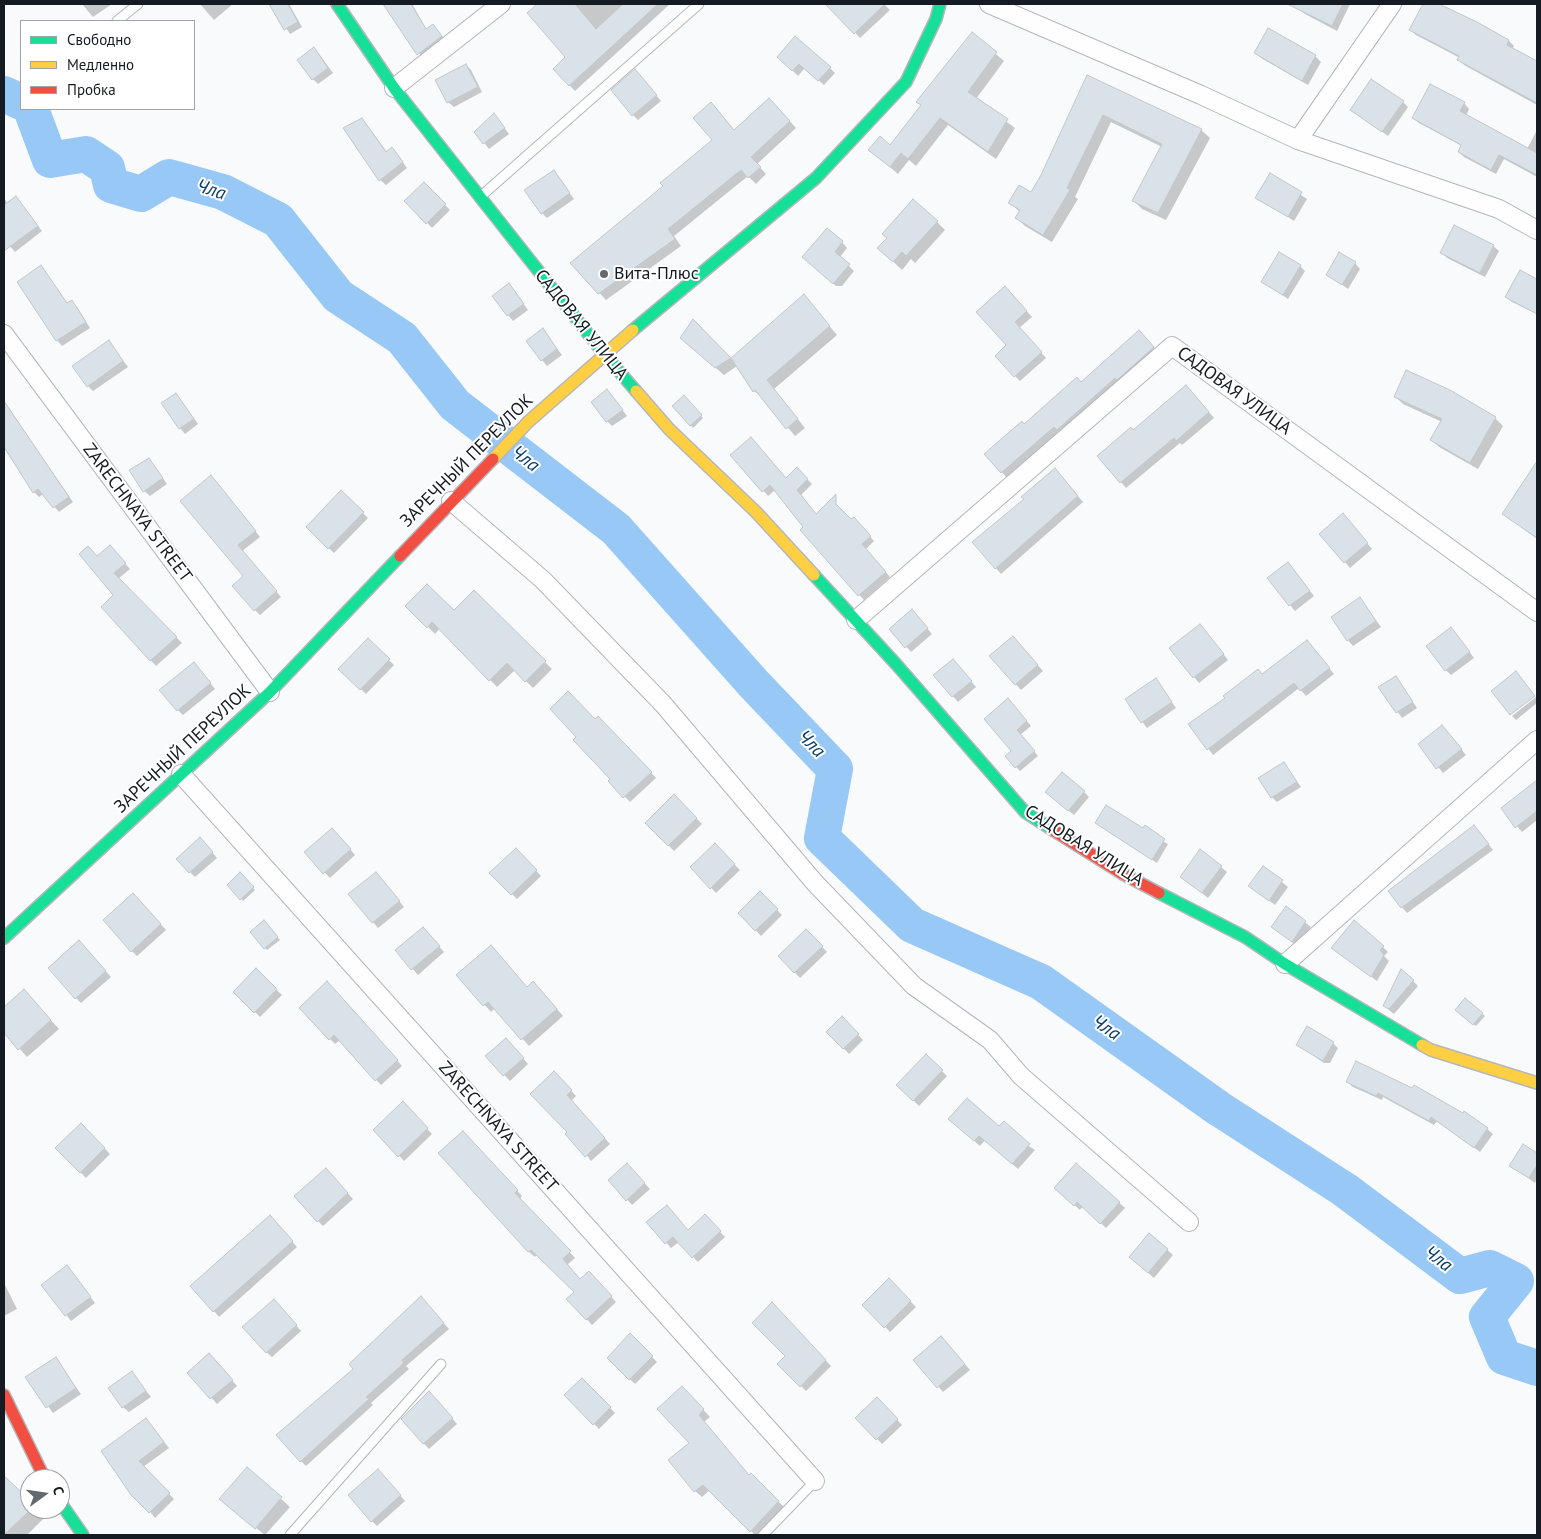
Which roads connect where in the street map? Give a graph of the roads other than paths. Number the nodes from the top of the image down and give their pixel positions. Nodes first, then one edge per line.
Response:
1 (138, 4) edge
2 (337, 4) edge
3 (501, 4) edge
4 (699, 4) edge
5 (940, 4) edge
6 (989, 4) edge
7 (1392, 4) edge
8 (118, 20) edge
9 (394, 88) junction
10 (1298, 140) junction
11 (480, 198) junction
12 (1537, 230) edge
13 (4, 334) edge
14 (604, 354) junction
15 (451, 501) junction
16 (1537, 612) edge
17 (856, 620) junction
18 (270, 692) junction
19 (1537, 740) edge
20 (181, 774) junction
21 (4, 938) edge
22 (1285, 964) junction
23 (1537, 1083) edge
24 (1189, 1222) dead end
25 (441, 1364) dead end
26 (4, 1395) edge
27 (41, 1469) edge
28 (815, 1481) joint
29 (70, 1516) edge
30 (83, 1535) edge
31 (290, 1535) edge
32 (763, 1535) edge

1 - 8 lane
2 - 9 street, САДОВАЯ УЛИЦА
3 - 9 street
4 - 11 lane
5 - 14 street, ЗАРЕЧНЫЙ ПЕРЕУЛОК
6 - 10 street
7 - 10 street
9 - 11 street, САДОВАЯ УЛИЦА
10 - 12 street
11 - 14 street, САДОВАЯ УЛИЦА
13 - 18 street, ZARECHNAYA STREET
14 - 15 street, ЗАРЕЧНЫЙ ПЕРЕУЛОК
14 - 17 street, САДОВАЯ УЛИЦА
15 - 18 street, ЗАРЕЧНЫЙ ПЕРЕУЛОК
15 - 24 street
16 - 17 street, САДОВАЯ УЛИЦА
17 - 22 street, САДОВАЯ УЛИЦА
18 - 20 street, ЗАРЕЧНЫЙ ПЕРЕУЛОК
19 - 22 street
20 - 21 street, ЗАРЕЧНЫЙ ПЕРЕУЛОК
20 - 28 street, ZARECHNAYA STREET
22 - 23 street, САДОВАЯ УЛИЦА
25 - 31 lane
26 - 27 street
28 - 32 lane
29 - 30 street

